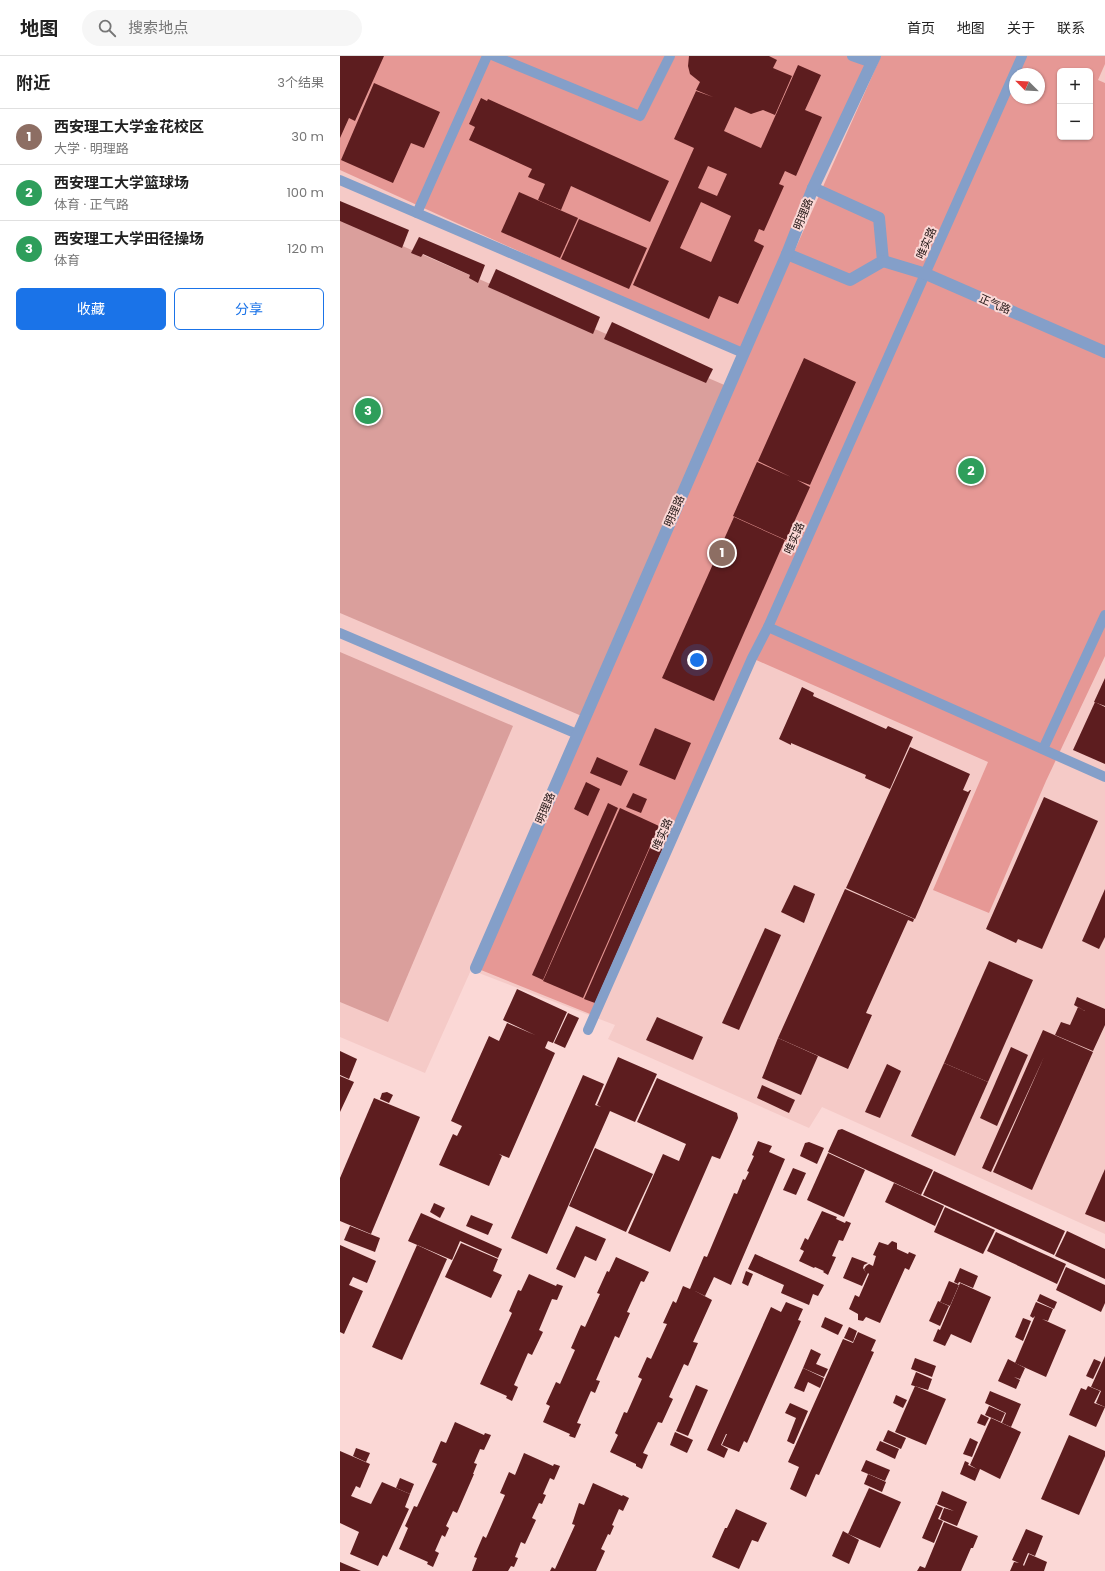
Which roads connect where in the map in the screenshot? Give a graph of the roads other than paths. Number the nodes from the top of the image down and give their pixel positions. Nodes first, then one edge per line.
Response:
1 (487, 56) edge
2 (494, 56) edge
3 (670, 56) edge
4 (852, 56) edge
5 (1022, 56) edge
6 (873, 59) edge
7 (340, 180) edge
8 (814, 188) junction
9 (417, 213) junction
10 (787, 254) junction
11 (883, 261) junction
12 (926, 274) junction
13 (1105, 352) edge
14 (743, 353) junction
15 (1105, 615) edge
16 (768, 627) junction
17 (340, 633) edge
18 (577, 734) junction
19 (1042, 749) junction
20 (1105, 777) edge
21 (476, 968) dead end
22 (588, 1030) dead end

1 - 9 lane
2 - 3 lane
4 - 6 lane
5 - 12 lane, 唯实路
6 - 8 street, 明理路
7 - 9 lane
8 - 10 street, 明理路
8 - 11 street
9 - 14 lane
10 - 11 street
10 - 14 street, 明理路
11 - 12 street, 正气路
12 - 13 street, 正气路
12 - 16 lane, 唯实路
14 - 18 street, 明理路
15 - 19 lane
16 - 19 lane
16 - 22 lane, 唯实路
17 - 18 lane
18 - 21 street, 明理路
19 - 20 lane

